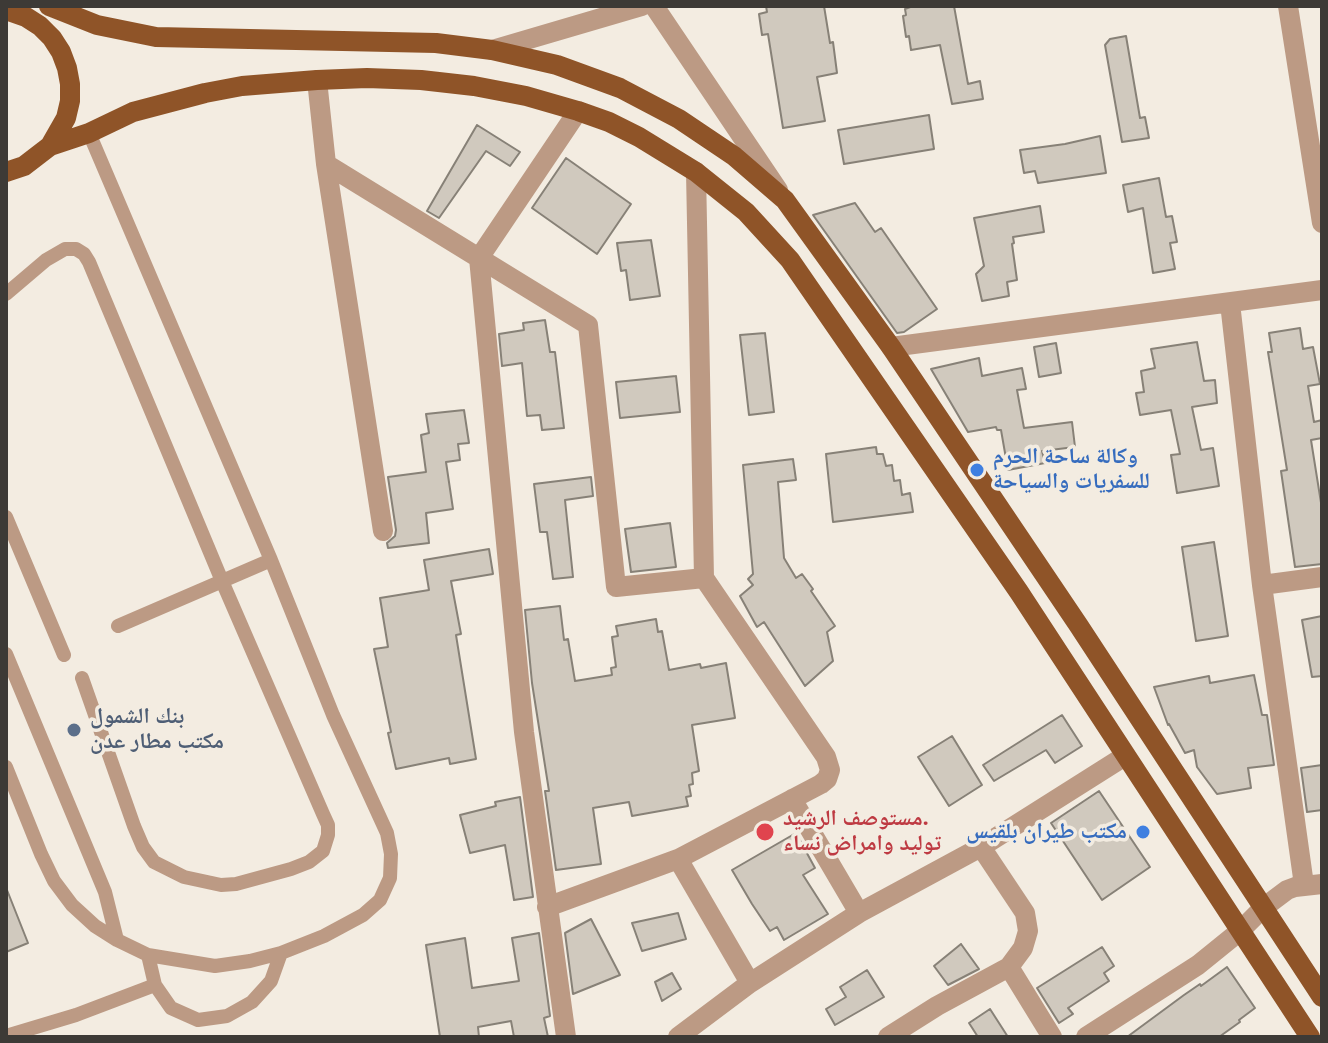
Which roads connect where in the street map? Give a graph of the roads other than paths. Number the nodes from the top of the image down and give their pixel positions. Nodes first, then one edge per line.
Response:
1 (49, 6) edge
2 (642, 6) edge
3 (654, 6) edge
4 (1288, 6) edge
5 (6, 10) edge
6 (492, 50) junction
7 (317, 80) junction
8 (578, 111) junction
9 (89, 133) junction
10 (50, 146) junction
11 (326, 164) junction
12 (6, 172) edge
13 (696, 172) junction
14 (1319, 186) edge
15 (785, 200) junction
16 (1322, 223) edge
17 (479, 258) junction
18 (1322, 290) edge
19 (6, 294) edge
20 (1230, 303) junction
21 (891, 347) junction
22 (6, 517) edge
23 (383, 531) dead end
24 (271, 560) junction
25 (1322, 577) edge
26 (704, 578) junction
27 (222, 581) junction
28 (1262, 585) junction
29 (118, 626) dead end
30 (6, 654) edge
31 (64, 655) dead end
32 (10, 672) edge
33 (82, 678) dead end
34 (1125, 756) junction
35 (6, 767) edge
36 (792, 799) junction
37 (981, 847) junction
38 (678, 859) junction
39 (1313, 884) edge
40 (547, 907) junction
41 (1263, 908) junction
42 (859, 913) junction
43 (1240, 931) junction
44 (117, 940) junction
45 (281, 953) junction
46 (148, 955) junction
47 (1009, 967) junction
48 (750, 983) junction
49 (155, 985) junction
50 (1322, 997) edge
51 (1096, 1034) edge
52 (6, 1036) edge
53 (566, 1037) edge
54 (678, 1037) edge
55 (888, 1037) edge
56 (1052, 1037) edge
57 (1310, 1037) edge

1 - 6 main road
2 - 6 street
3 - 15 street
4 - 14 street
5 - 10 main road
6 - 15 main road
7 - 8 main road
7 - 9 main road
7 - 11 street
8 - 13 main road
8 - 17 street
9 - 10 main road
9 - 24 lane
10 - 12 main road
11 - 17 street
11 - 23 street
13 - 26 street
13 - 34 main road
14 - 16 street
15 - 21 main road
17 - 26 street
17 - 40 street
18 - 20 street
19 - 27 lane
20 - 21 street
20 - 28 street
21 - 41 main road
22 - 31 lane
24 - 27 lane
24 - 45 lane
25 - 28 street
26 - 36 street
27 - 29 lane
27 - 33 lane
28 - 39 street
30 - 32 lane
32 - 44 lane
34 - 37 street
34 - 43 main road
35 - 44 lane
36 - 38 street
36 - 42 street
37 - 42 street
37 - 47 street
38 - 40 street
38 - 48 street
39 - 41 street
40 - 53 street
41 - 43 street
41 - 50 main road
42 - 48 street
43 - 51 street
43 - 57 main road
44 - 46 lane
45 - 46 lane
45 - 49 lane
46 - 49 lane
47 - 55 street
47 - 56 street
48 - 54 street
49 - 52 lane

